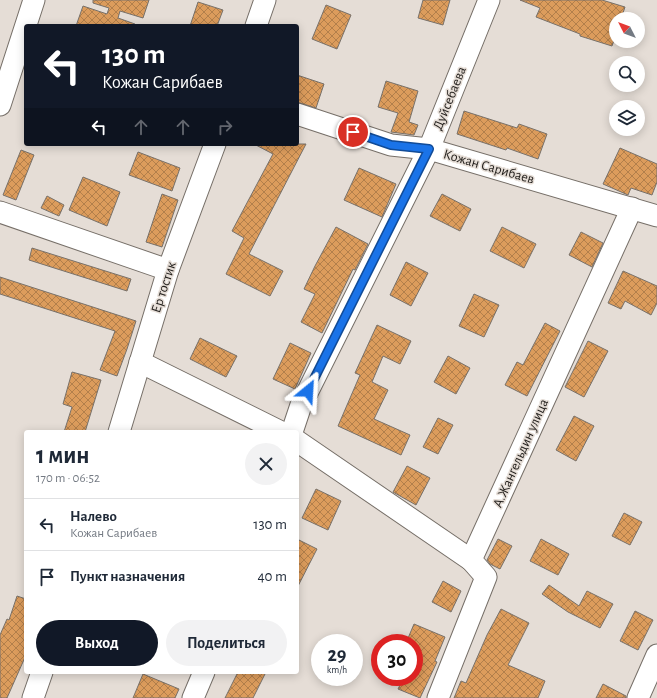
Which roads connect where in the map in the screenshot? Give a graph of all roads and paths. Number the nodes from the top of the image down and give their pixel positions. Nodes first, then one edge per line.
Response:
1 (34, 0) edge
2 (265, 0) edge
3 (489, 0) edge
4 (26, 24) edge
5 (257, 24) edge
6 (24, 31) edge
7 (0, 105) edge
8 (299, 115) edge
9 (214, 146) edge
10 (429, 149) junction
11 (632, 208) junction
12 (0, 212) edge
13 (657, 216) edge
14 (168, 270) junction
15 (140, 362) junction
16 (120, 430) edge
17 (277, 430) edge
18 (293, 430) edge
19 (299, 442) edge
20 (471, 560) junction
21 (657, 655) edge
22 (41, 674) edge
23 (203, 674) edge
24 (33, 698) edge
25 (193, 698) edge
26 (438, 698) edge
27 (638, 698) edge

1 - 4 street
2 - 5 street
3 - 10 street, Дуйсебаева
6 - 7 street
8 - 10 street, Кожан Сарибаев
9 - 14 street, Ер тостик
10 - 11 street, Кожан Сарибаев
10 - 18 street, Дуйсебаева
11 - 13 street, Кожан Сарибаев
11 - 20 street, А.Жангельдин улица
12 - 14 street
14 - 15 street, Ер тостик
15 - 16 street, Ер тостик
15 - 17 street
19 - 20 street
20 - 26 street
21 - 27 street
22 - 24 street
23 - 25 street

